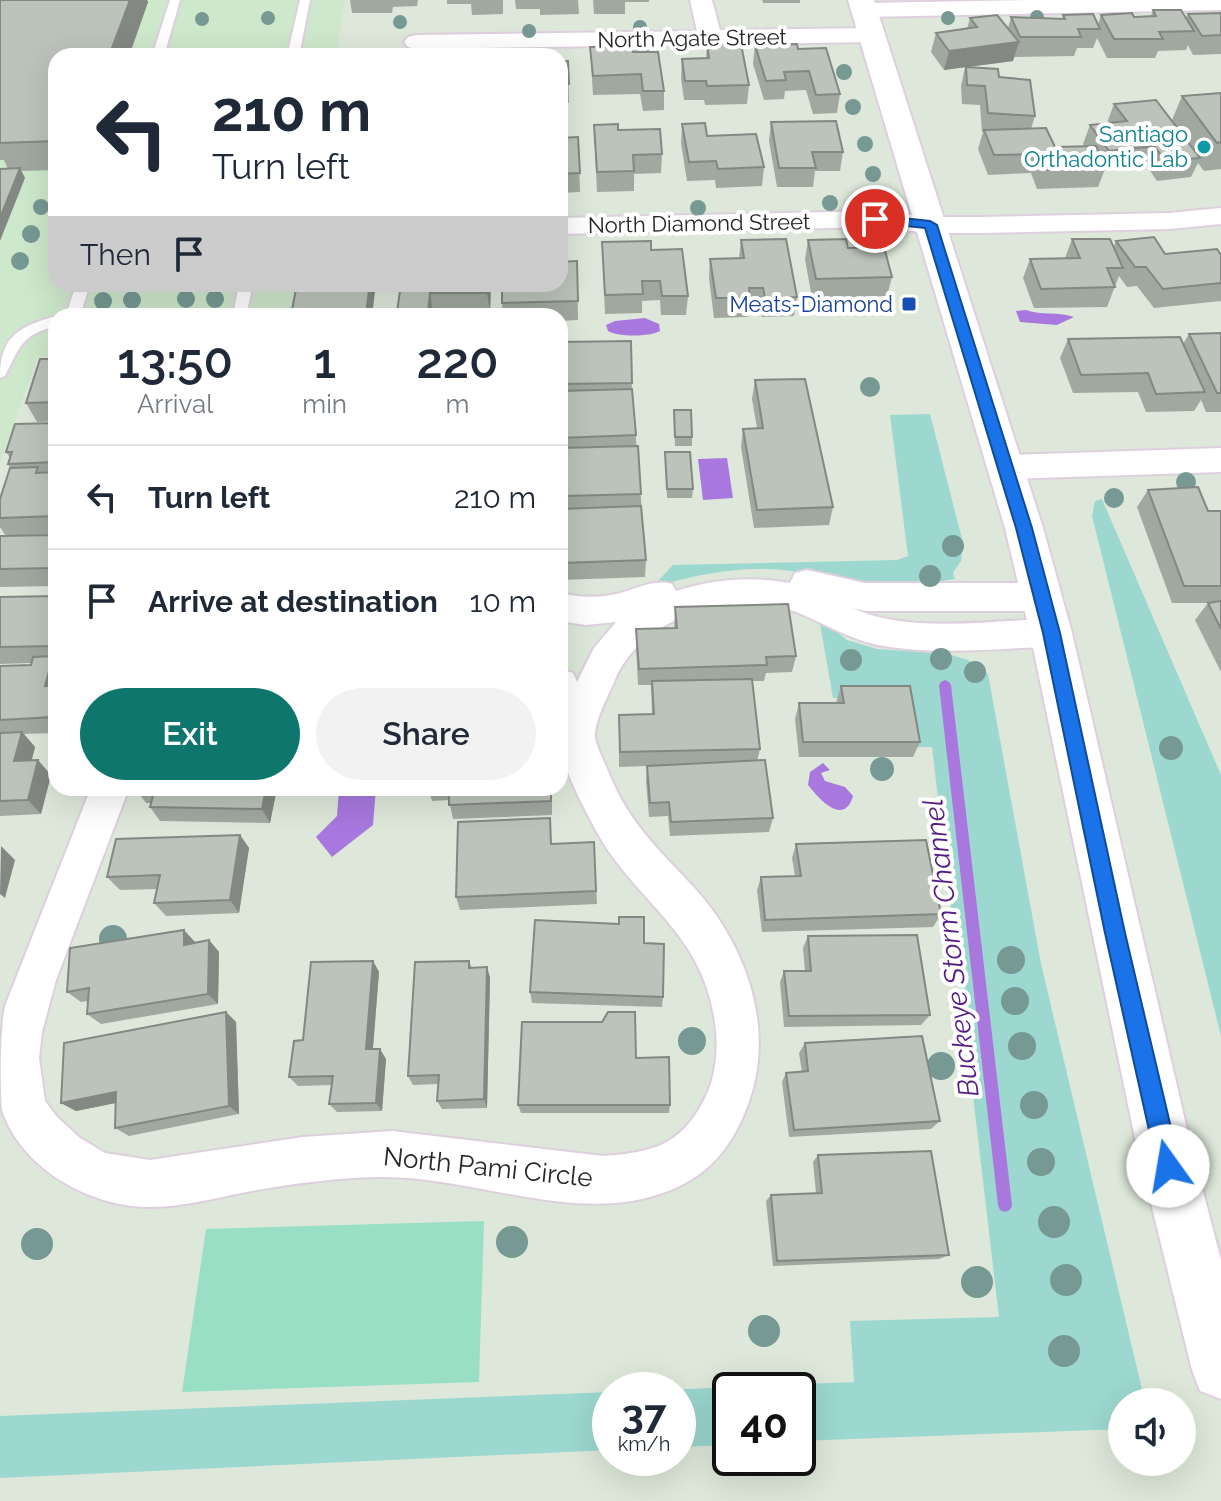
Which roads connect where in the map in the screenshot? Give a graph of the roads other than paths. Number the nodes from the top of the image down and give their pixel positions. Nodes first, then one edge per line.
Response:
1 (175, 0) edge
2 (305, 0) edge
3 (701, 0) edge
4 (1216, 2) edge
5 (866, 15) edge
6 (710, 38) junction
7 (416, 42) dead end
8 (160, 48) edge
9 (295, 48) edge
10 (1221, 216) edge
11 (930, 225) junction
12 (568, 226) edge
13 (48, 323) edge
14 (0, 373) edge
15 (1221, 460) edge
16 (1006, 467) junction
17 (568, 608) edge
18 (1047, 615) junction
19 (568, 707) edge
20 (577, 733) junction
21 (107, 796) edge
22 (1218, 1358) edge

1 - 8 lane
2 - 9 lane
3 - 6 street
4 - 5 street, North Agate Street
5 - 6 street, North Agate Street
5 - 11 street
6 - 7 street, North Agate Street
10 - 11 street, North Diamond Street
11 - 12 street, North Diamond Street
11 - 16 street
13 - 14 lane
15 - 16 street
16 - 18 street
17 - 18 street
18 - 20 street
18 - 22 street
19 - 20 street, North Pami Circle
20 - 21 street, North Pami Circle

